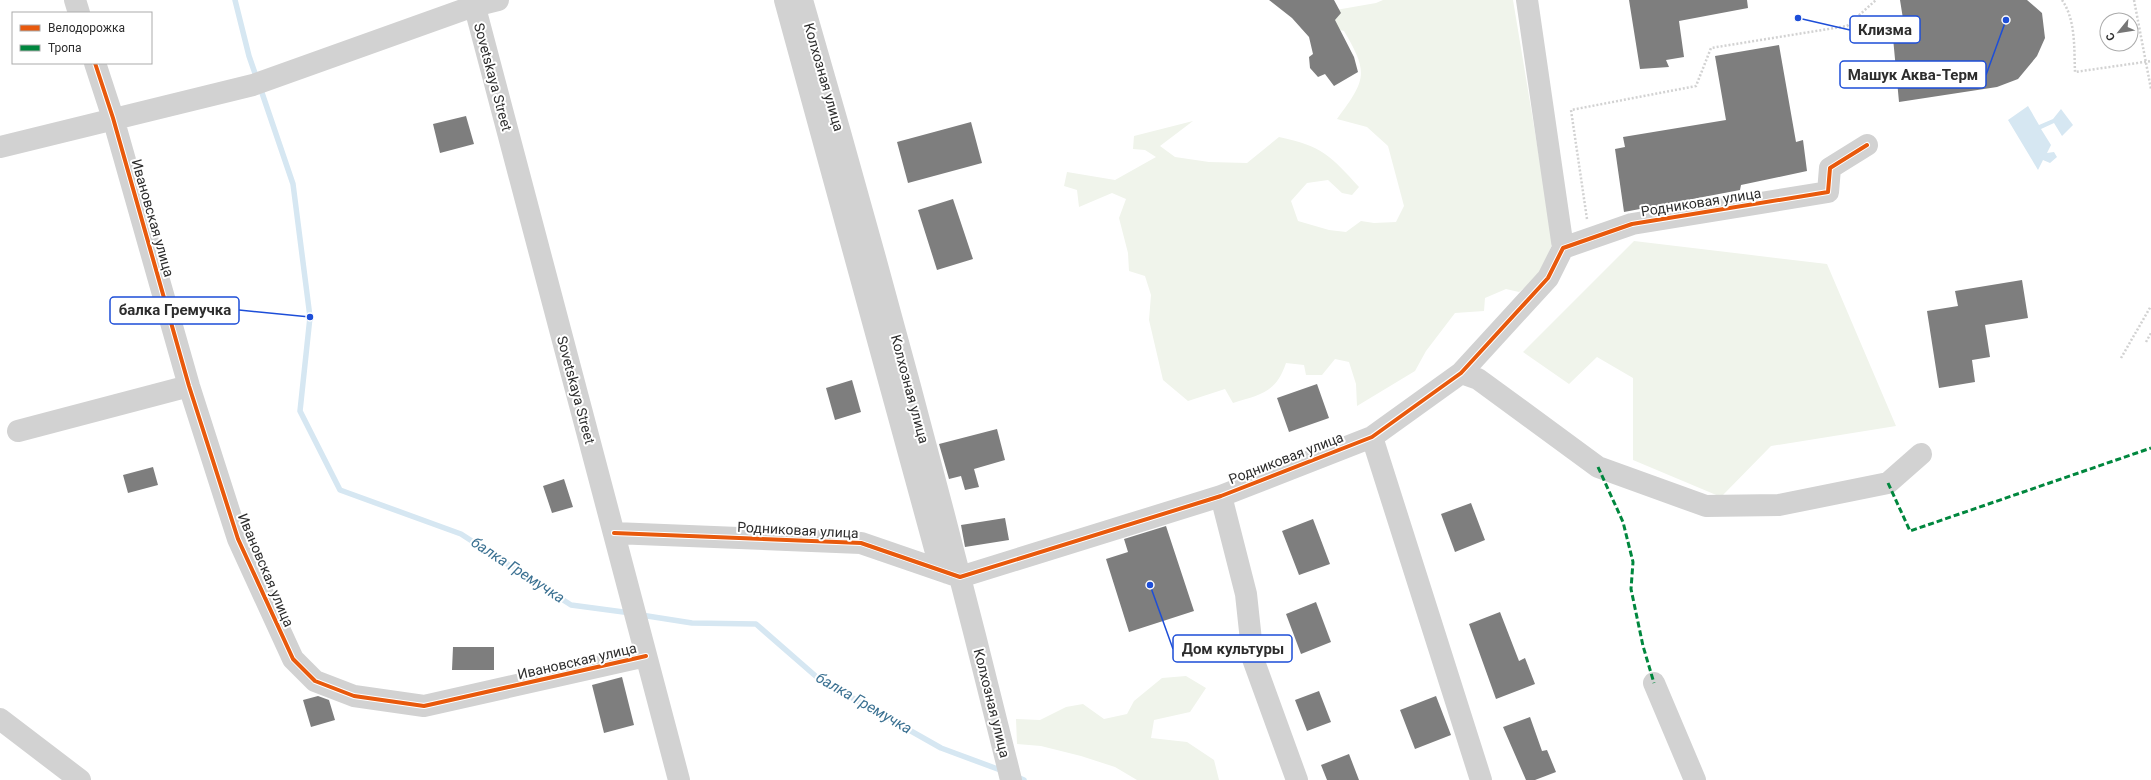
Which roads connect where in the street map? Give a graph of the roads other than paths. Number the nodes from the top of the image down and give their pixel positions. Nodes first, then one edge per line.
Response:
1 (75, 0) edge
2 (498, 0) edge
3 (785, 0) edge
4 (802, 0) edge
5 (1527, 0) edge
6 (474, 3) edge
7 (79, 12) edge
8 (95, 64) edge
9 (113, 118) junction
10 (1868, 145) dead end
11 (0, 147) edge
12 (1563, 248) junction
13 (1461, 373) junction
14 (189, 386) junction
15 (18, 431) dead end
16 (1372, 437) junction
17 (1921, 454) dead end
18 (1220, 496) junction
19 (614, 532) junction
20 (954, 575) junction
21 (646, 656) junction
22 (1654, 683) dead end
23 (0, 719) edge
24 (80, 780) edge
25 (679, 780) edge
26 (1011, 780) edge
27 (1297, 780) edge
28 (1481, 780) edge
29 (1695, 780) edge

1 - 7 street
2 - 6 street
3 - 20 street, Колхозная улица
4 - 20 street, Колхозная улица
5 - 12 street
6 - 9 street
6 - 19 street, Sovetskaya Street
8 - 9 street, Ивановская улица
9 - 11 street
9 - 14 street, Ивановская улица
10 - 12 street, Родниковая улица
12 - 13 street, Родниковая улица
13 - 16 street, Родниковая улица
13 - 17 street
14 - 15 street
14 - 21 street, Ивановская улица
16 - 18 street, Родниковая улица
16 - 28 street
18 - 20 street, Родниковая улица
18 - 27 street, Родниковая улица
19 - 20 street, Родниковая улица
19 - 21 street, Sovetskaya Street
20 - 26 street, Колхозная улица
21 - 25 street, Sovetskaya Street
22 - 29 street
23 - 24 street

